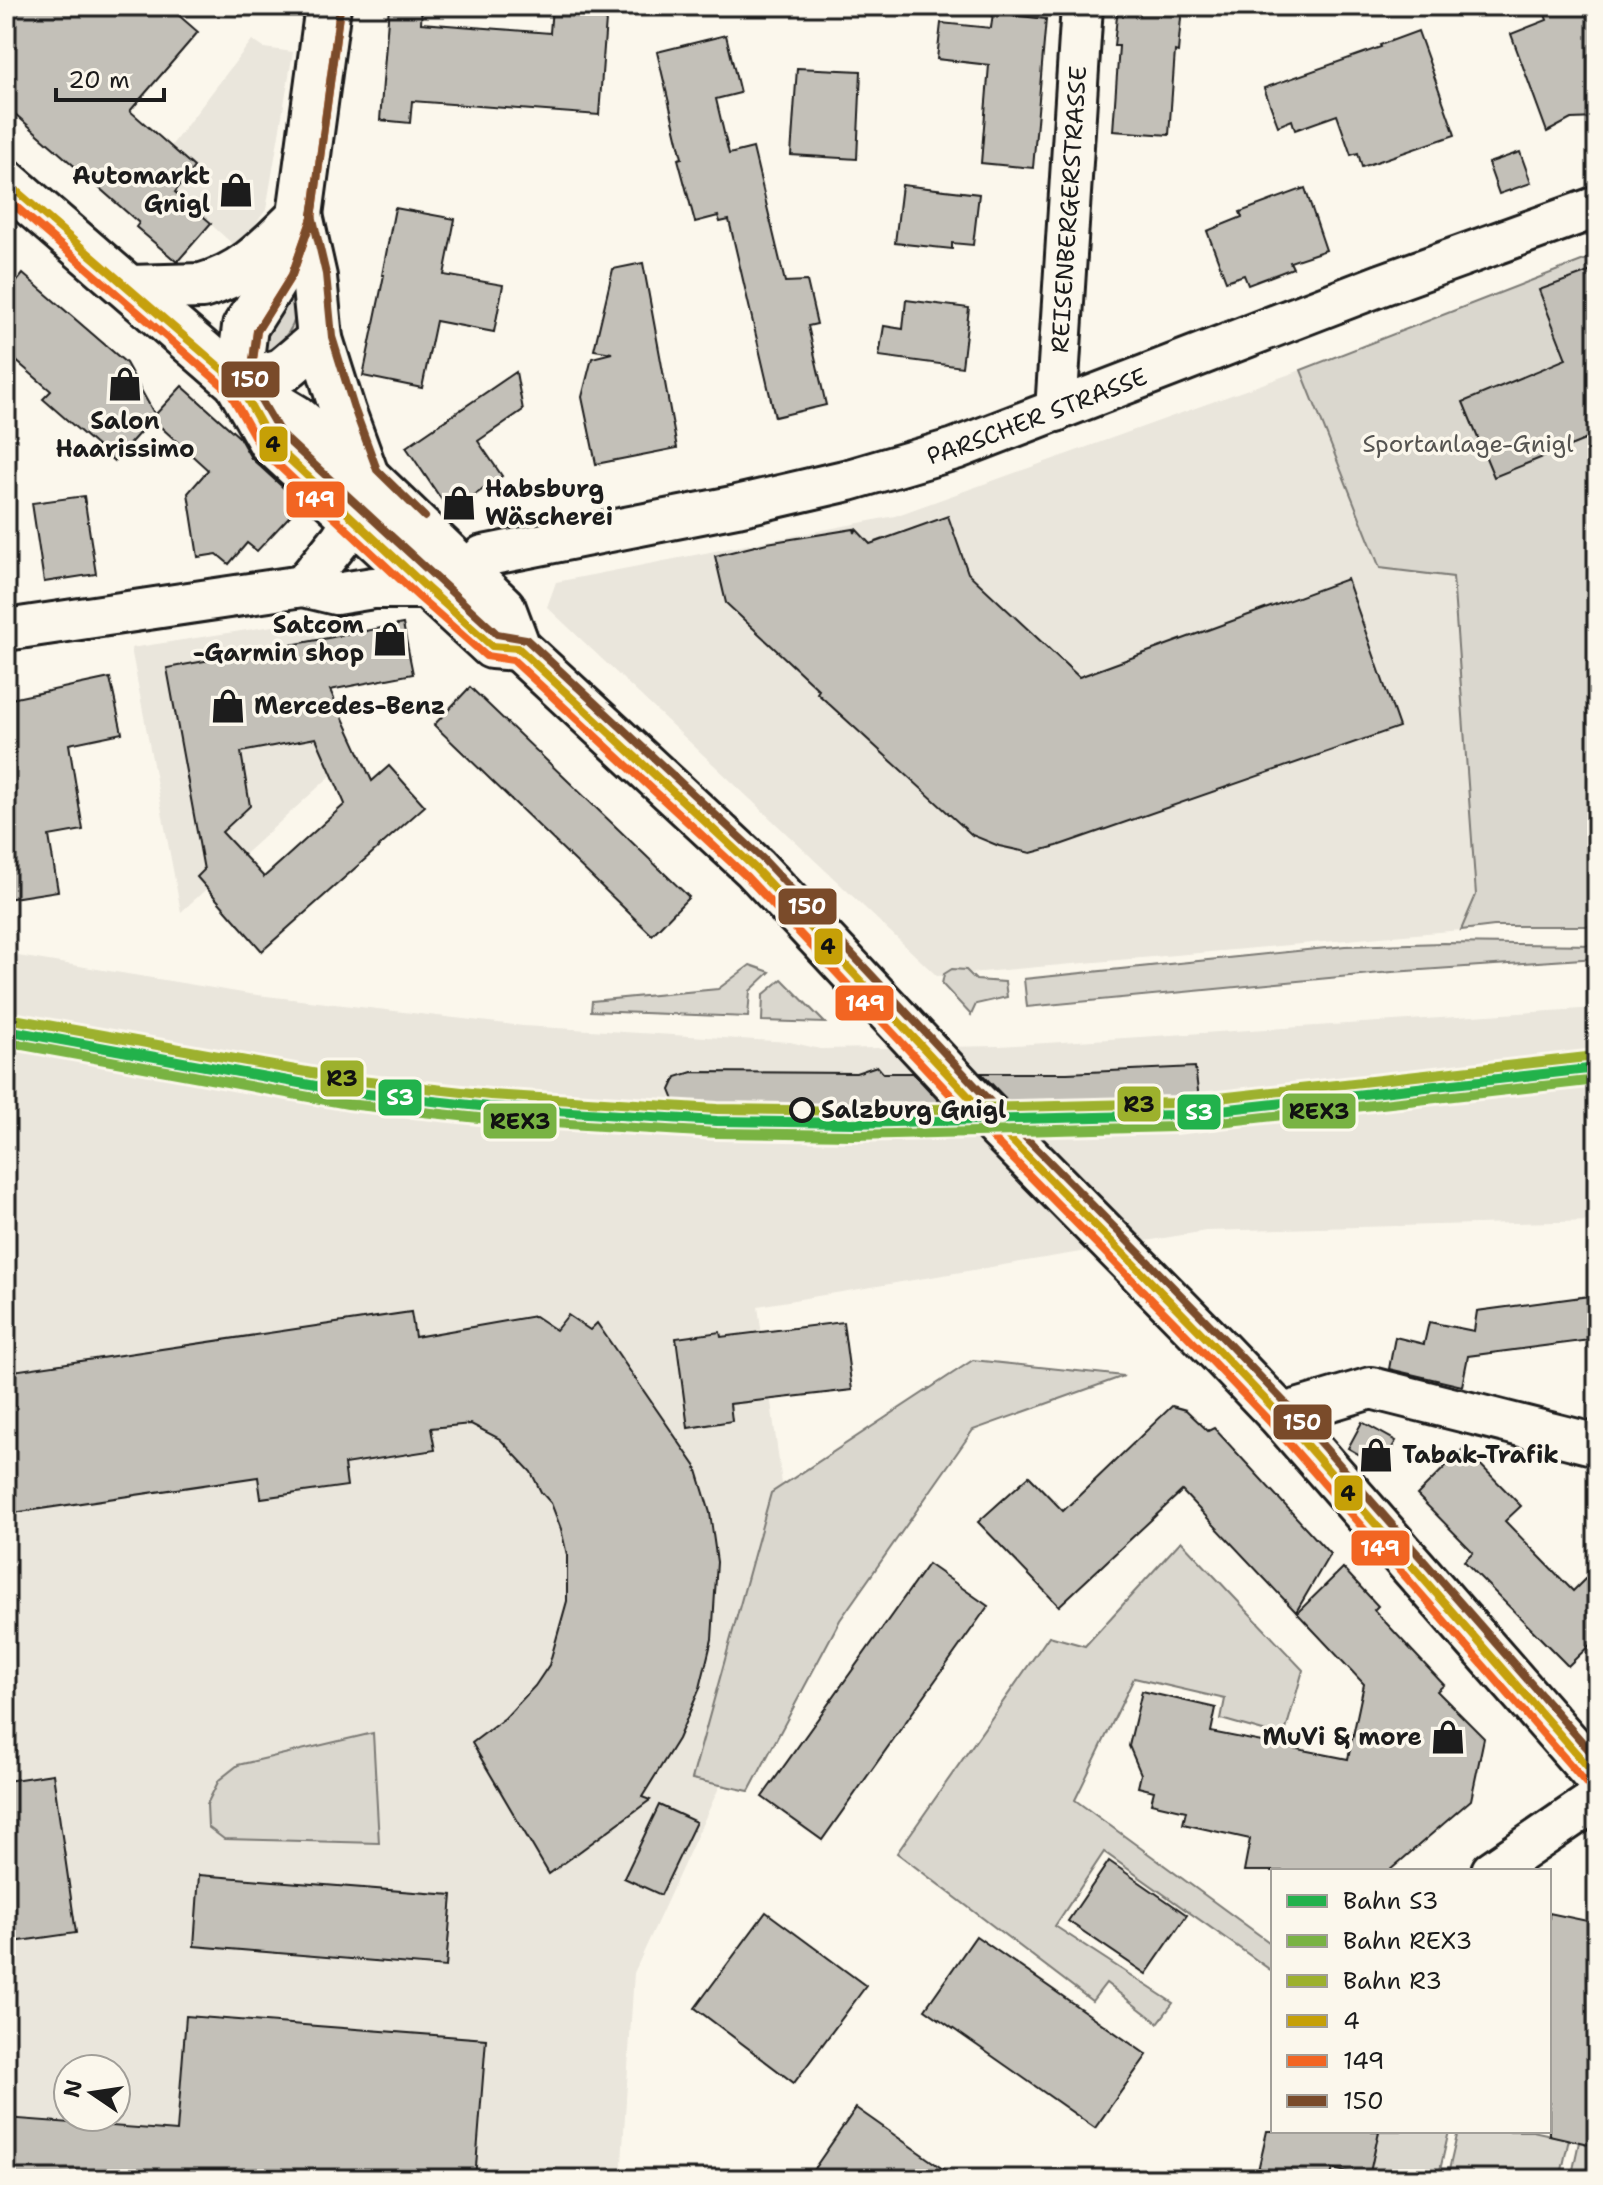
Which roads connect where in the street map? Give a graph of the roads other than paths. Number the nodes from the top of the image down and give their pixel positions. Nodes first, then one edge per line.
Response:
1 (328, 6) edge
2 (1082, 6) edge
3 (6, 182) edge
4 (1597, 207) edge
5 (300, 215) junction
6 (130, 288) junction
7 (320, 339) junction
8 (238, 383) junction
9 (1056, 411) junction
10 (367, 477) junction
11 (354, 518) junction
12 (447, 582) junction
13 (303, 586) junction
14 (6, 630) edge
15 (1280, 1415) junction
16 (1597, 1445) edge
17 (1597, 1777) edge
18 (1597, 1799) edge
19 (1495, 1869) edge

1 - 5 main road
2 - 9 street, REISENBERGERSTRASSE
3 - 6 main road
4 - 9 street, PARSCHER STRASSE
5 - 6 main road
5 - 7 main road
5 - 8 main road
6 - 8 main road
7 - 8 main road
7 - 10 main road
8 - 10 main road
8 - 11 main road
9 - 12 street, PARSCHER STRASSE
10 - 12 main road
11 - 12 main road
11 - 13 street
12 - 13 street
12 - 15 main road
13 - 14 street
15 - 16 street
15 - 17 main road
18 - 19 street

